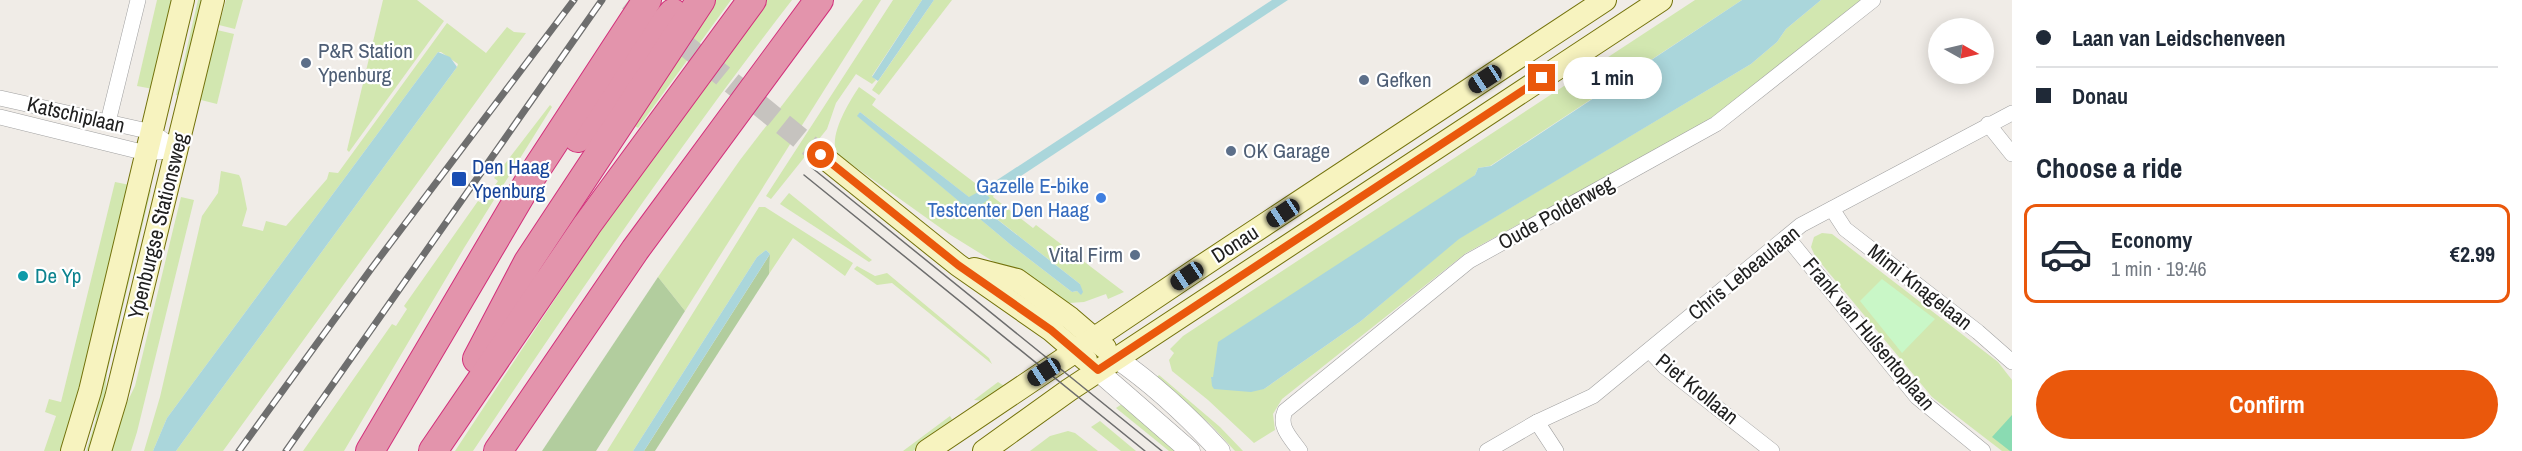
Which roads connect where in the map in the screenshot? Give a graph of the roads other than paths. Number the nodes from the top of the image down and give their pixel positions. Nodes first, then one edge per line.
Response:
1 (138, 0) edge
2 (183, 0) edge
3 (213, 0) edge
4 (647, 0) edge
5 (684, 0) edge
6 (701, 0) edge
7 (752, 0) edge
8 (819, 0) edge
9 (1605, 0) edge
10 (1661, 0) edge
11 (1873, 0) edge
12 (0, 98) edge
13 (2012, 112) edge
14 (0, 117) edge
15 (108, 122) junction
16 (1988, 124) junction
17 (149, 142) junction
18 (177, 150) junction
19 (2012, 154) edge
20 (821, 155) tunnel mouth
21 (1832, 209) junction
22 (1786, 237) junction
23 (1086, 346) junction
24 (433, 347) junction
25 (1650, 351) junction
26 (2012, 362) edge
27 (1107, 364) junction
28 (1537, 423) junction
29 (72, 451) edge
30 (100, 451) edge
31 (370, 451) edge
32 (431, 451) edge
33 (498, 451) edge
34 (927, 451) edge
35 (984, 451) edge
36 (1190, 451) edge
37 (1220, 451) edge
38 (1300, 451) edge
39 (1487, 451) edge
40 (1556, 451) edge
41 (1772, 451) edge
42 (1983, 451) edge

1 - 15 street
2 - 17 main road, Ypenburgse Stationsweg
3 - 18 main road, Ypenburgse Stationsweg
4 - 24 highway
5 - 24 highway
6 - 32 highway
7 - 32 highway
8 - 33 highway
9 - 23 main road, Donau
10 - 27 main road, Donau
11 - 38 street, Oude Polderweg
12 - 15 street, Katschiplaan
13 - 16 street, Chris Lebeaulaan
14 - 17 street, Katschiplaan
15 - 17 street, Katschiplaan
16 - 19 street
16 - 21 street, Chris Lebeaulaan
17 - 18 street
17 - 29 main road, Ypenburgse Stationsweg
18 - 30 main road, Ypenburgse Stationsweg
20 - 23 main road
21 - 22 street, Chris Lebeaulaan
21 - 26 street, Mimi Knagelaan
22 - 25 street, Chris Lebeaulaan
22 - 42 street, Frank van Hulsentoplaan
23 - 27 main road
23 - 34 main road, Donau
24 - 31 highway
25 - 28 street, Chris Lebeaulaan
25 - 41 street, Piet Krollaan
27 - 35 main road, Donau
27 - 36 street
27 - 37 street
28 - 39 street, Chris Lebeaulaan
28 - 40 street

